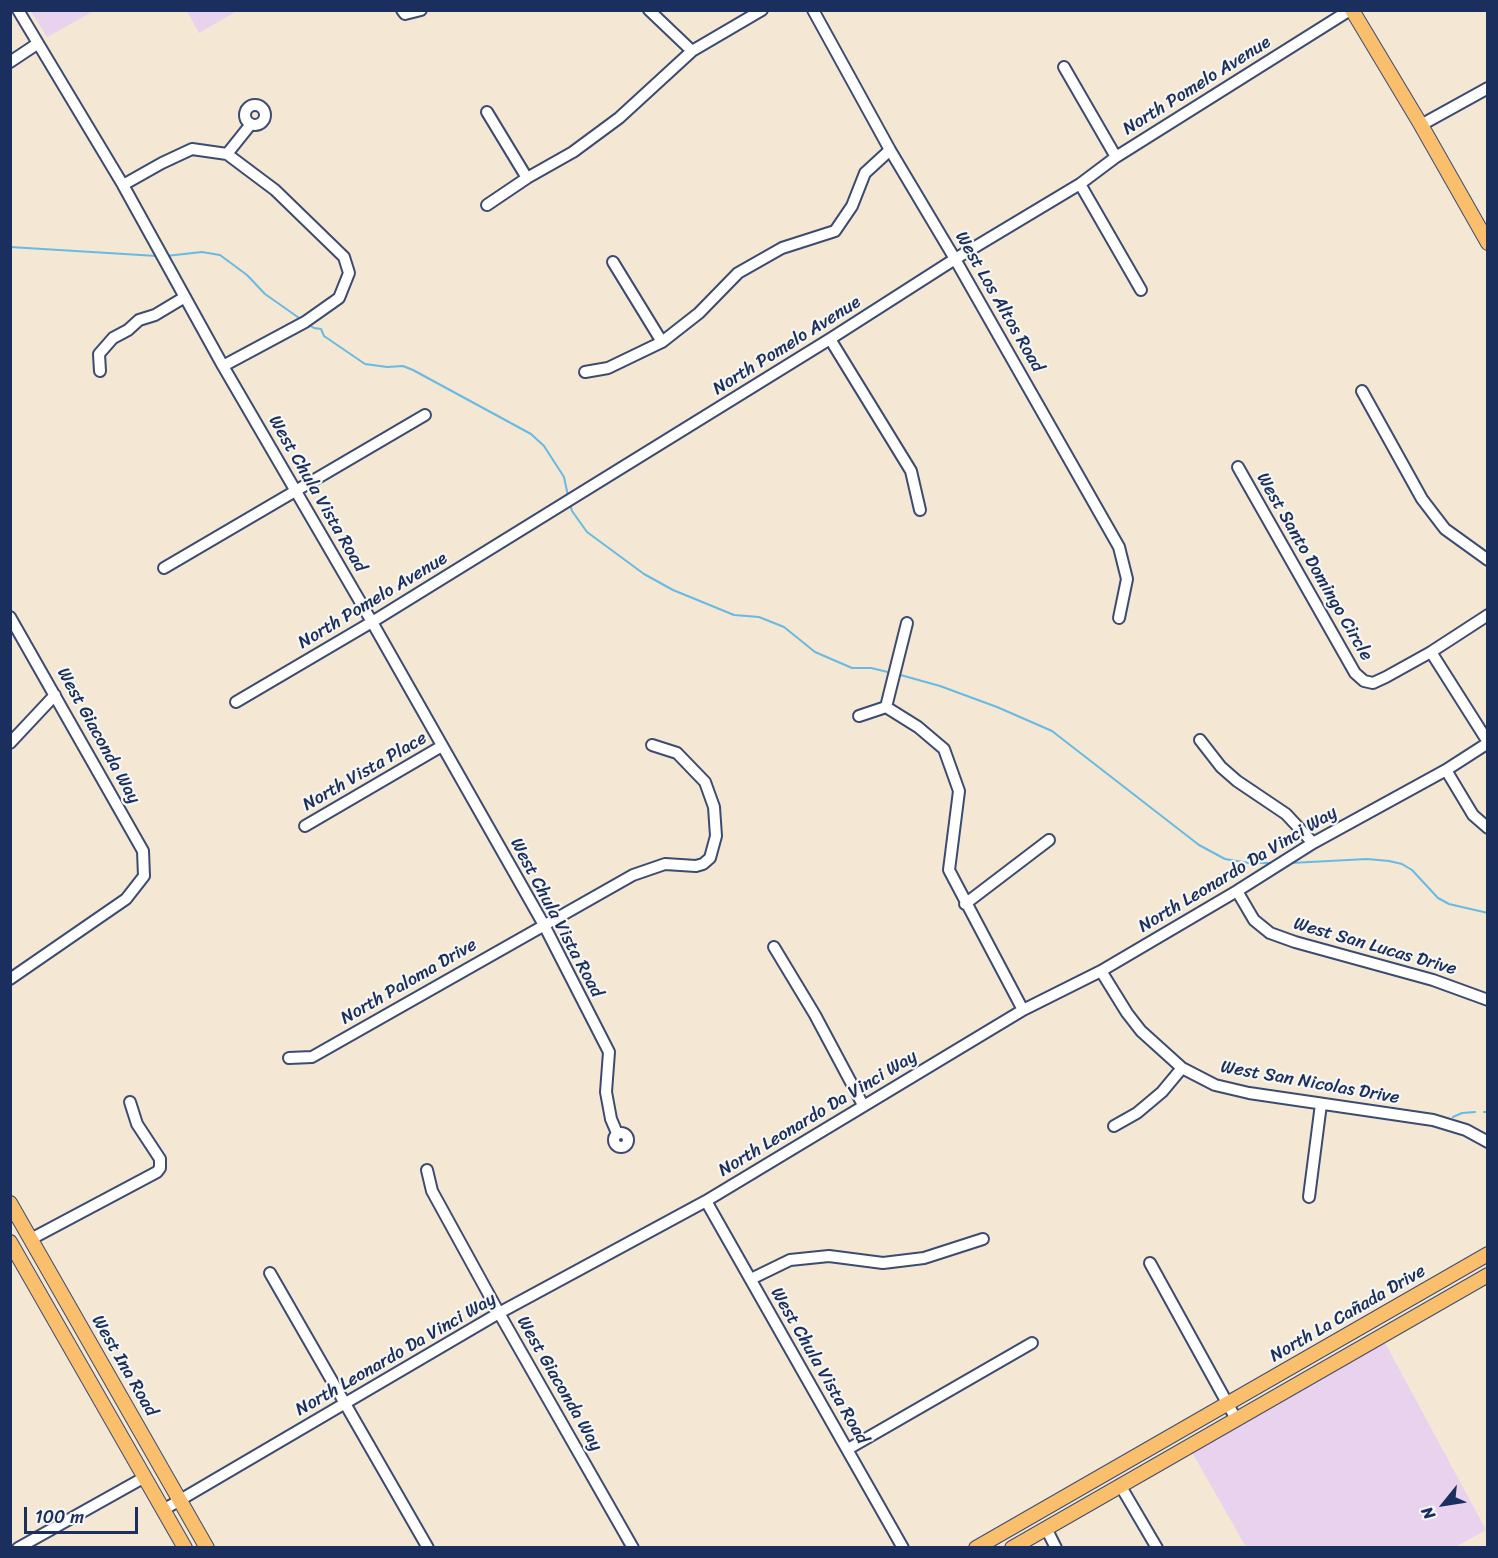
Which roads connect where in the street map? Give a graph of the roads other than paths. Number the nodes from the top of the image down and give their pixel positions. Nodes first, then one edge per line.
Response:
1 (18, 10) edge
2 (402, 10) edge
3 (421, 10) edge
4 (649, 10) edge
5 (762, 10) edge
6 (813, 10) edge
7 (1351, 10) edge
8 (37, 44) junction
9 (692, 51) junction
10 (10, 62) edge
11 (1064, 67) dead end
12 (1488, 88) edge
13 (487, 112) dead end
14 (251, 124) dead end
15 (1421, 125) junction
16 (890, 150) junction
17 (227, 154) junction
18 (1116, 157) junction
19 (527, 178) junction
20 (1080, 184) junction
21 (123, 185) junction
22 (487, 205) dead end
23 (1488, 243) edge
24 (956, 259) junction
25 (613, 262) dead end
26 (1141, 290) dead end
27 (185, 297) junction
28 (830, 339) junction
29 (662, 342) junction
30 (224, 366) junction
31 (100, 371) dead end
32 (585, 372) dead end
33 (1362, 391) dead end
34 (425, 415) dead end
35 (1238, 467) dead end
36 (295, 490) junction
37 (920, 510) dead end
38 (1488, 560) edge
39 (164, 568) dead end
40 (1488, 615) edge
41 (10, 617) edge
42 (1119, 618) dead end
43 (372, 622) junction
44 (907, 623) dead end
45 (1431, 652) junction
46 (55, 695) junction
47 (236, 702) dead end
48 (886, 707) junction
49 (860, 716) dead end
50 (1200, 740) dead end
51 (1488, 742) edge
52 (10, 743) edge
53 (652, 745) dead end
54 (442, 746) junction
55 (1446, 770) junction
56 (305, 826) dead end
57 (1488, 828) edge
58 (1049, 840) dead end
59 (1313, 843) junction
60 (1237, 891) junction
61 (965, 904) junction
62 (544, 925) junction
63 (774, 947) dead end
64 (1101, 970) junction
65 (10, 979) edge
66 (1488, 1000) edge
67 (1023, 1010) junction
68 (289, 1059) dead end
69 (1182, 1068) junction
70 (130, 1102) dead end
71 (1321, 1104) junction
72 (863, 1106) junction
73 (1114, 1126) dead end
74 (617, 1133) dead end
75 (1488, 1142) edge
76 (427, 1170) dead end
77 (1309, 1197) dead end
78 (706, 1201) junction
79 (10, 1203) edge
80 (31, 1239) junction
81 (983, 1239) dead end
82 (10, 1242) edge
83 (1488, 1254) edge
84 (1150, 1263) dead end
85 (270, 1273) dead end
86 (1488, 1275) edge
87 (751, 1279) junction
88 (499, 1313) junction
89 (1032, 1343) dead end
90 (1227, 1404) junction
91 (345, 1405) junction
92 (1236, 1419) junction
93 (848, 1449) junction
94 (145, 1477) junction
95 (1120, 1485) junction
96 (179, 1500) junction
97 (164, 1510) junction
98 (1046, 1528) junction
99 (18, 1548) edge
100 (185, 1548) edge
101 (207, 1548) edge
102 (428, 1548) edge
103 (633, 1548) edge
104 (903, 1548) edge
105 (976, 1548) edge
106 (1012, 1548) edge
107 (1056, 1548) edge
108 (1157, 1548) edge

1 - 8 street, West Chula Vista Road
2 - 3 street
4 - 9 street
5 - 9 street
6 - 16 street, West Los Altos Road
7 - 15 main road
7 - 18 street, North Pomelo Avenue
8 - 10 street
8 - 21 street, West Chula Vista Road
9 - 19 street
11 - 18 street
12 - 15 street
13 - 19 street
14 - 17 street
15 - 23 main road
16 - 24 street, West Los Altos Road
16 - 29 street
17 - 21 street
17 - 30 street
18 - 20 street, North Pomelo Avenue
19 - 22 street
20 - 24 street, North Pomelo Avenue
20 - 26 street
21 - 27 street, West Chula Vista Road
24 - 28 street, North Pomelo Avenue
24 - 42 street, West Los Altos Road
25 - 29 street
27 - 30 street, West Chula Vista Road
27 - 31 street
28 - 37 street
28 - 43 street, North Pomelo Avenue
29 - 32 street
30 - 36 street, West Chula Vista Road
33 - 38 street
34 - 36 street
35 - 45 street, West Santo Domingo Circle
36 - 39 street
36 - 43 street, West Chula Vista Road
40 - 45 street
41 - 46 street, West Giaconda Way
43 - 47 street, North Pomelo Avenue
43 - 54 street, West Chula Vista Road
44 - 48 street
45 - 51 street
46 - 52 street
46 - 65 street, West Giaconda Way
48 - 49 street
48 - 61 street
50 - 59 street
51 - 55 street, North Leonardo Da Vinci Way
53 - 62 street, North Paloma Drive
54 - 56 street, North Vista Place
54 - 62 street, West Chula Vista Road
55 - 57 street
55 - 59 street, North Leonardo Da Vinci Way
58 - 61 street
59 - 60 street, North Leonardo Da Vinci Way
60 - 64 street, North Leonardo Da Vinci Way
60 - 66 street, West San Lucas Drive
61 - 67 street
62 - 68 street, North Paloma Drive
62 - 74 street, West Chula Vista Road
63 - 72 street
64 - 67 street, North Leonardo Da Vinci Way
64 - 69 street, West San Nicolas Drive
67 - 72 street, North Leonardo Da Vinci Way
69 - 71 street, West San Nicolas Drive
69 - 73 street
70 - 80 street
71 - 75 street, West San Nicolas Drive
71 - 77 street
72 - 78 street, North Leonardo Da Vinci Way
76 - 88 street, West Giaconda Way
78 - 87 street, West Chula Vista Road
78 - 88 street, North Leonardo Da Vinci Way
79 - 80 main road, West Ina Road
80 - 96 main road, West Ina Road
81 - 87 street
82 - 94 main road, West Ina Road
83 - 90 main road, North La Cañada Drive
84 - 90 street
85 - 91 street
86 - 92 main road, North La Cañada Drive
87 - 93 street, West Chula Vista Road
88 - 91 street, North Leonardo Da Vinci Way
88 - 103 street, West Giaconda Way
89 - 93 street
90 - 92 street
90 - 105 main road, North La Cañada Drive
91 - 96 street, North Leonardo Da Vinci Way
91 - 102 street
92 - 95 main road, North La Cañada Drive
93 - 104 street, West Chula Vista Road
94 - 97 main road, West Ina Road
94 - 99 street
95 - 98 main road, North La Cañada Drive
95 - 108 street
96 - 97 street, North Leonardo Da Vinci Way
96 - 101 main road, West Ina Road
97 - 100 main road, West Ina Road
98 - 106 main road, North La Cañada Drive
98 - 107 street

